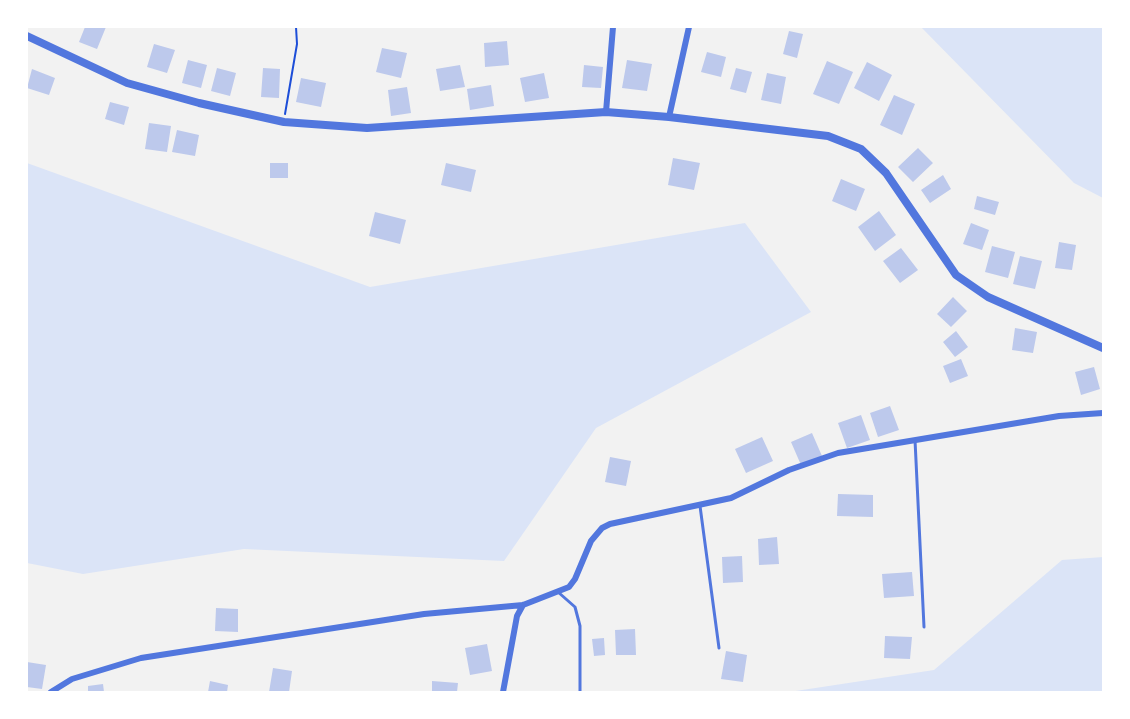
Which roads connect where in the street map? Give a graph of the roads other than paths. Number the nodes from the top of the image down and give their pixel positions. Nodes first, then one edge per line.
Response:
1 (613, 27) edge
2 (689, 27) edge
3 (27, 36) edge
4 (606, 112) junction
5 (669, 117) junction
6 (1103, 348) edge
7 (1103, 413) edge
8 (915, 440) junction
9 (700, 505) junction
10 (558, 592) junction
11 (523, 604) junction
12 (924, 627) dead end
13 (719, 648) dead end
14 (51, 692) edge
15 (503, 692) edge
16 (580, 692) edge

1 - 4 street
2 - 5 street
3 - 4 street
4 - 5 street
5 - 6 street
7 - 8 street
8 - 9 street
8 - 12 lane
9 - 10 street
9 - 13 lane
10 - 11 street
10 - 16 lane
11 - 14 street
11 - 15 street

